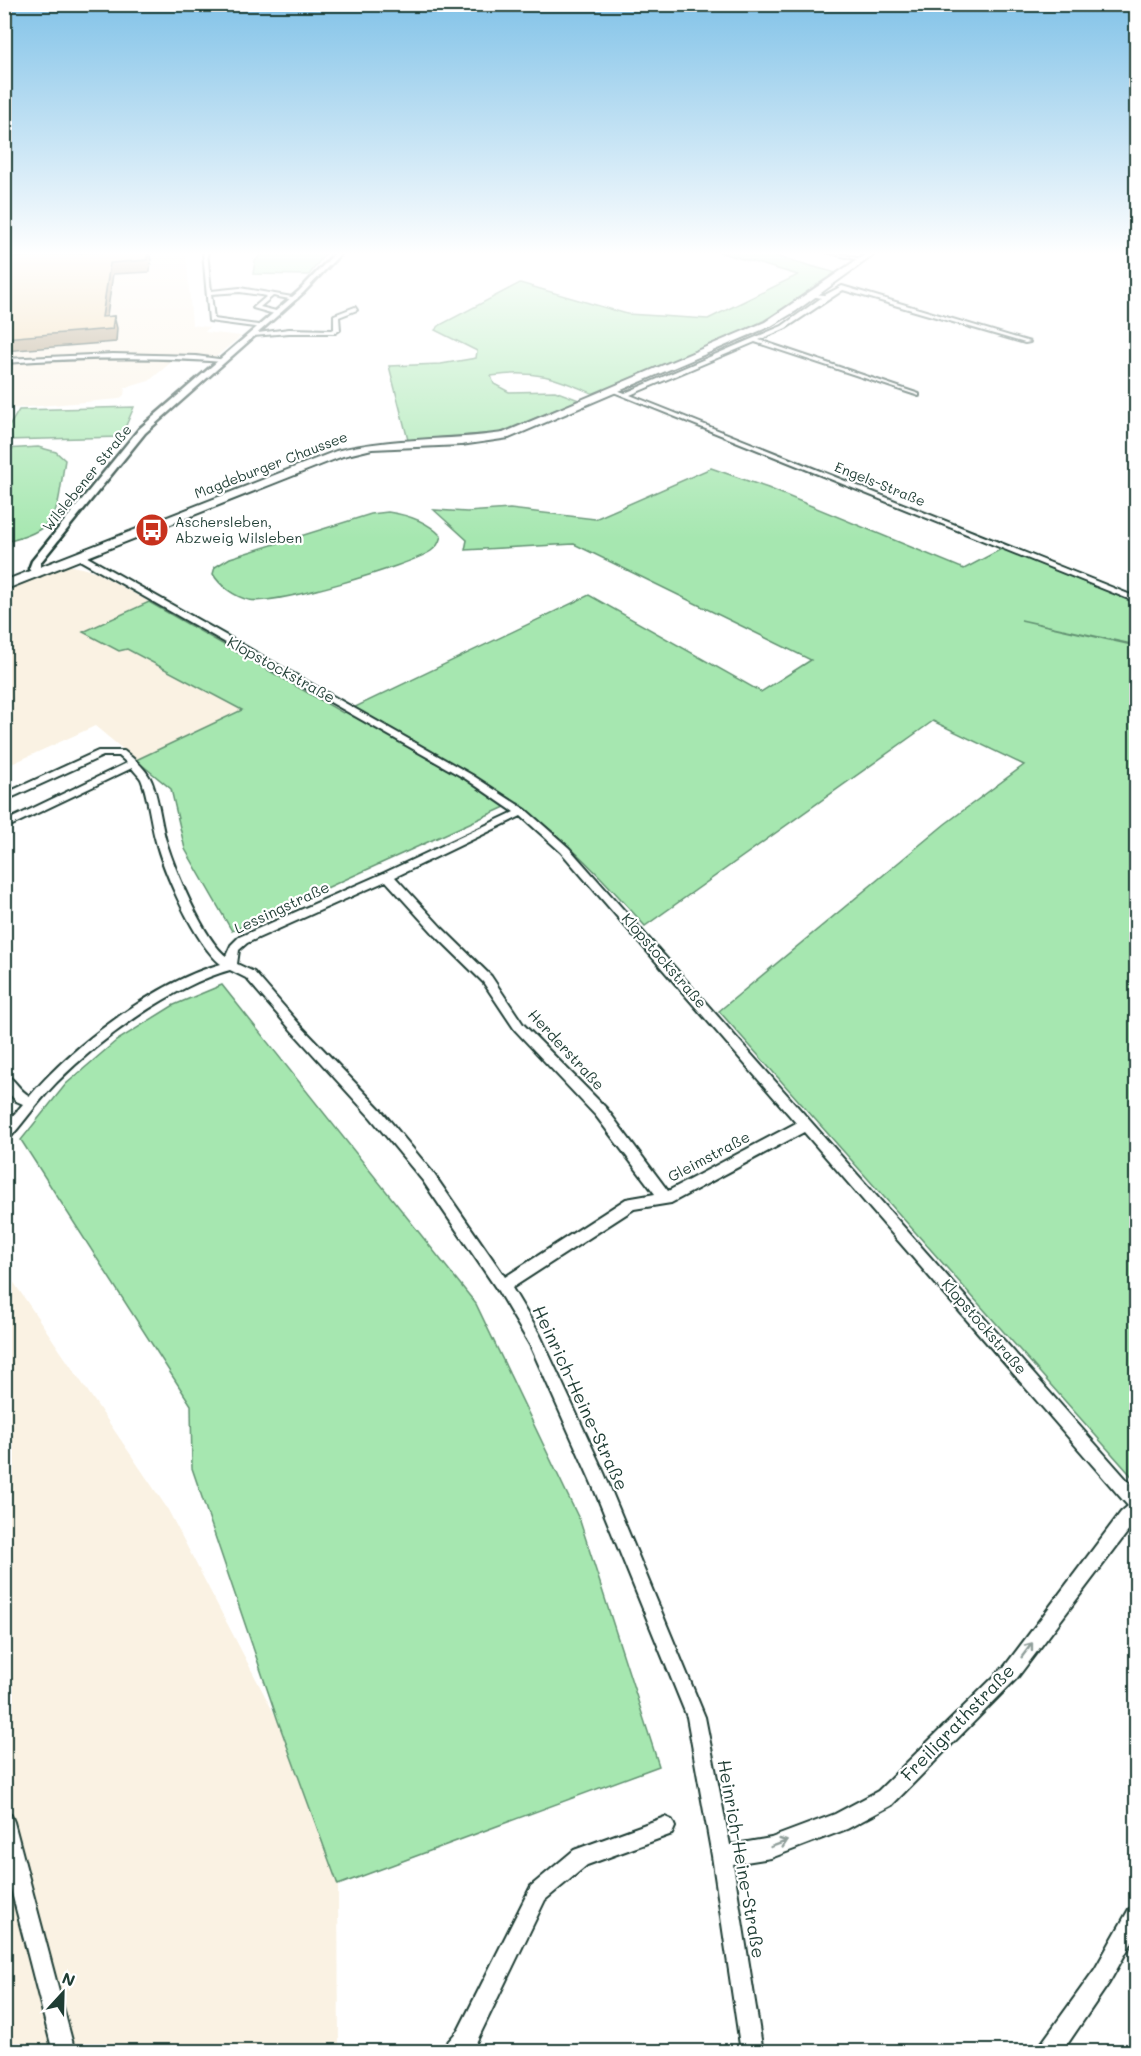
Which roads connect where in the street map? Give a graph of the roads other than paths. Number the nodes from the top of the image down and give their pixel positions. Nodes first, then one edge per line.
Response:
1 (238, 347) edge
2 (716, 347) edge
3 (739, 347) edge
4 (776, 347) edge
5 (223, 360) junction
6 (4, 361) edge
7 (614, 391) junction
8 (917, 394) dead end
9 (626, 395) junction
10 (79, 556) junction
11 (37, 573) junction
12 (4, 586) edge
13 (1137, 600) edge
14 (134, 764) junction
15 (4, 798) edge
16 (522, 812) junction
17 (4, 826) edge
18 (388, 876) junction
19 (231, 966) junction
20 (4, 1079) edge
21 (31, 1102) junction
22 (807, 1124) junction
23 (4, 1135) edge
24 (666, 1199) junction
25 (504, 1286) junction
26 (1137, 1502) edge
27 (1137, 1510) edge
28 (4, 1822) edge
29 (665, 1827) dead end
30 (722, 1856) junction
31 (1137, 1916) edge
32 (64, 2052) edge
33 (454, 2052) edge
34 (752, 2052) edge
35 (1049, 2052) edge

1 - 5 street, Wilslebener Straße
2 - 7 main road, Magdeburger Chaussee
3 - 9 street
4 - 8 street
5 - 6 street
5 - 11 street, Wilslebener Straße
7 - 9 street, Engels-Straße
7 - 10 main road, Magdeburger Chaussee
9 - 13 street, Engels-Straße
10 - 11 main road, Magdeburger Chaussee
10 - 16 street, Klopstockstraße
11 - 12 main road, Magdeburger Chaussee
14 - 15 street
14 - 17 street
14 - 19 street, Heinrich-Heine-Straße
16 - 18 street, Lessingstraße
16 - 22 street, Klopstockstraße
18 - 19 street, Lessingstraße
18 - 24 street, Herderstraße
19 - 21 street
19 - 25 street, Heinrich-Heine-Straße
20 - 21 street
21 - 23 street
22 - 24 street, Gleimstraße
22 - 26 street, Klopstockstraße
24 - 25 street, Gleimstraße
25 - 30 street, Heinrich-Heine-Straße
30 -> 27 street, Freiligrathstraße
28 - 32 street
29 - 33 street
30 - 34 street, Heinrich-Heine-Straße
31 - 35 street

